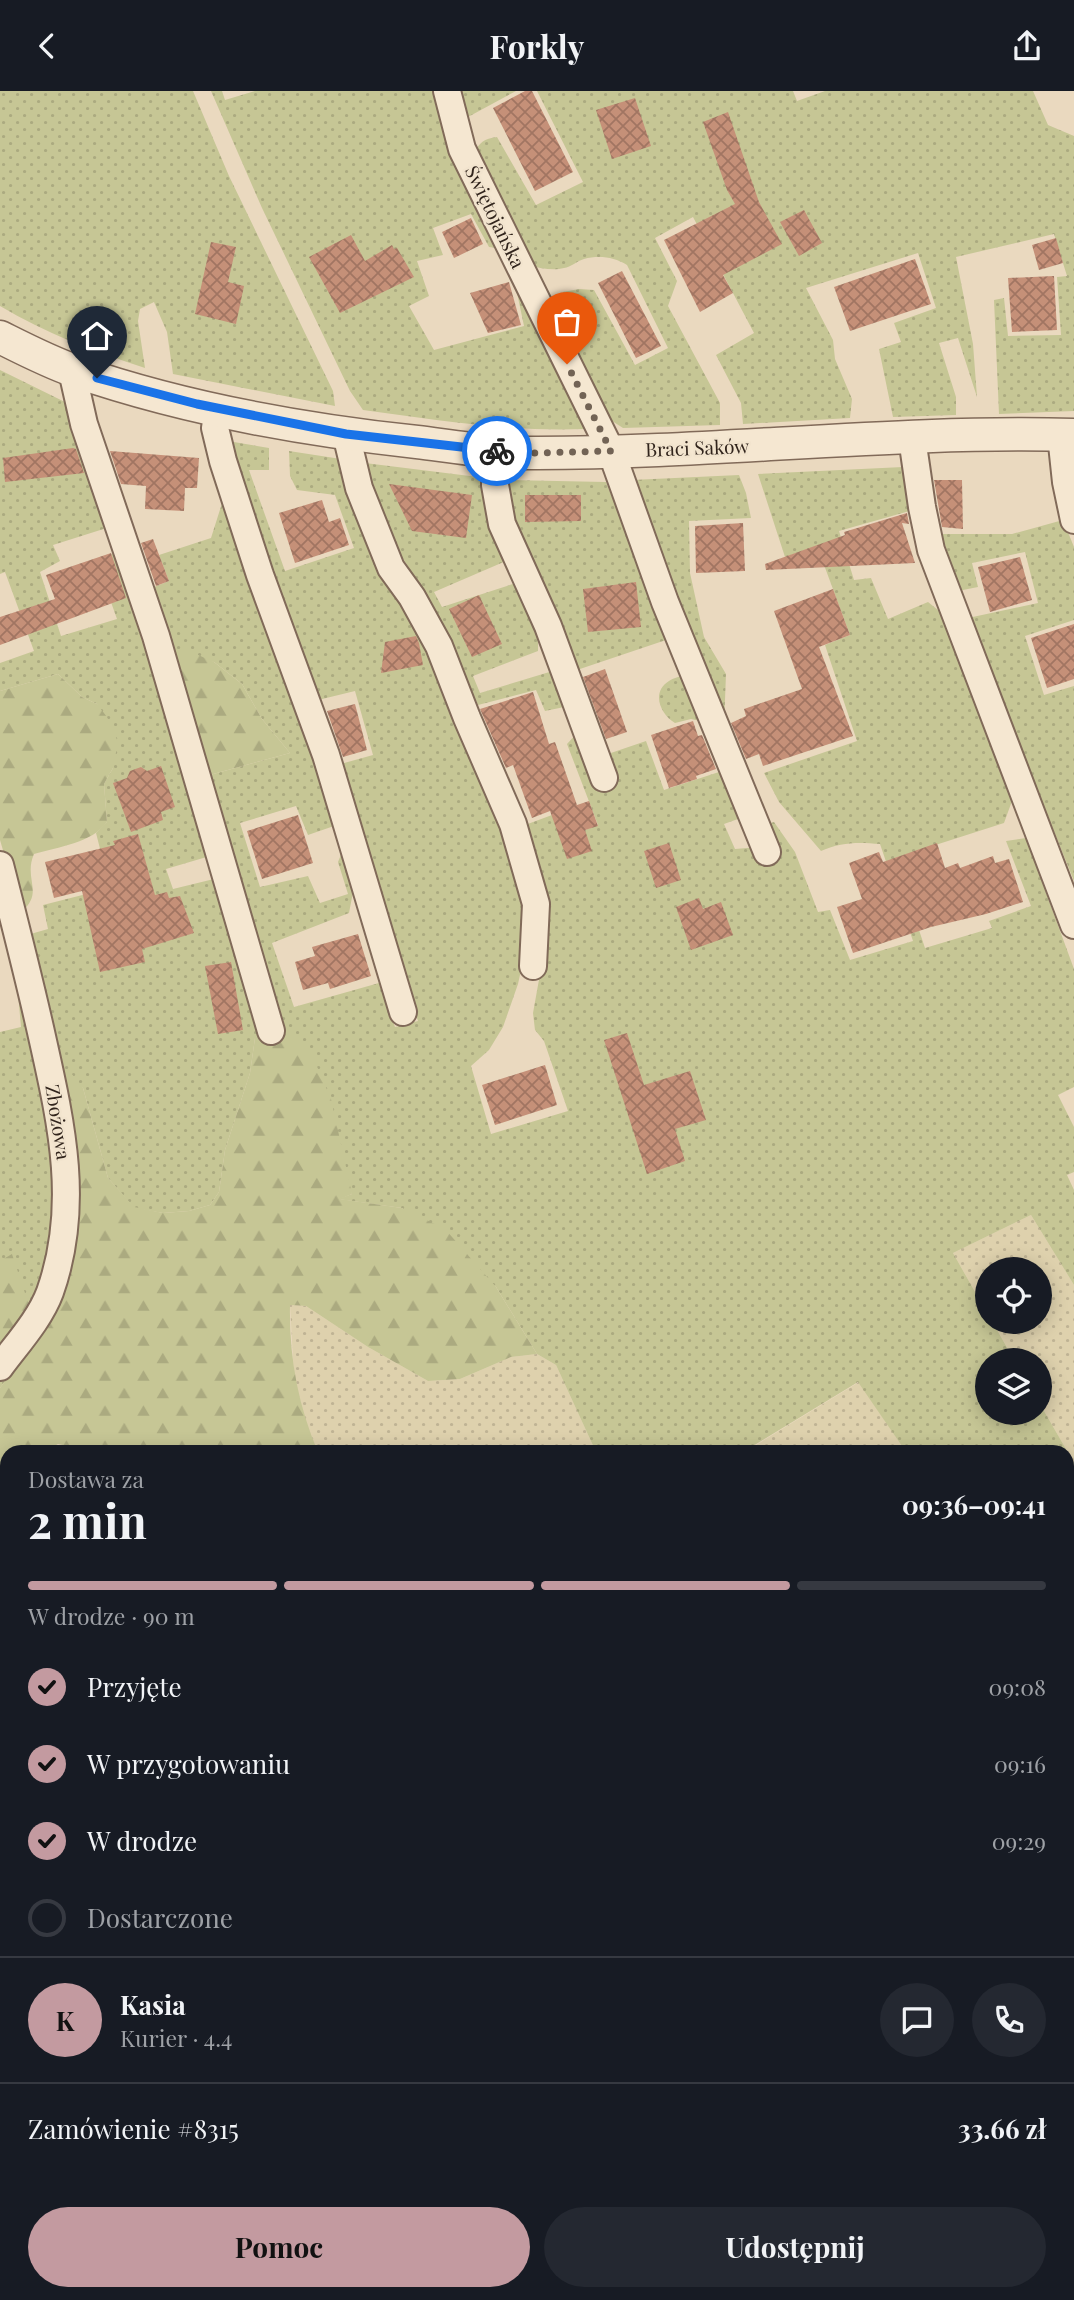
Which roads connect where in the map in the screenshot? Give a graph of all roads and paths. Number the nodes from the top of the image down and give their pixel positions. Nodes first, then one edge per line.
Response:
1 (447, 91) edge
2 (0, 337) edge
3 (72, 370) junction
4 (218, 409) junction
5 (346, 434) junction
6 (1068, 435) edge
7 (912, 438) junction
8 (496, 451) junction
9 (611, 451) junction
10 (1074, 520) edge
11 (604, 778) dead end
12 (768, 852) dead end
13 (0, 866) edge
14 (1074, 926) edge
15 (533, 966) dead end
16 (403, 1012) dead end
17 (271, 1031) dead end
18 (0, 1367) edge

1 - 9 street, Świętojańska
2 - 3 street, Braci Saków
3 - 4 street, Braci Saków
3 - 17 street
4 - 5 street, Braci Saków
4 - 16 street
5 - 8 street, Braci Saków
5 - 15 street
6 - 7 street, Braci Saków
6 - 10 street
7 - 9 street, Braci Saków
7 - 14 street
8 - 9 street, Braci Saków
8 - 11 street
9 - 12 street, Świętojańska
13 - 18 street, Zbożowa

